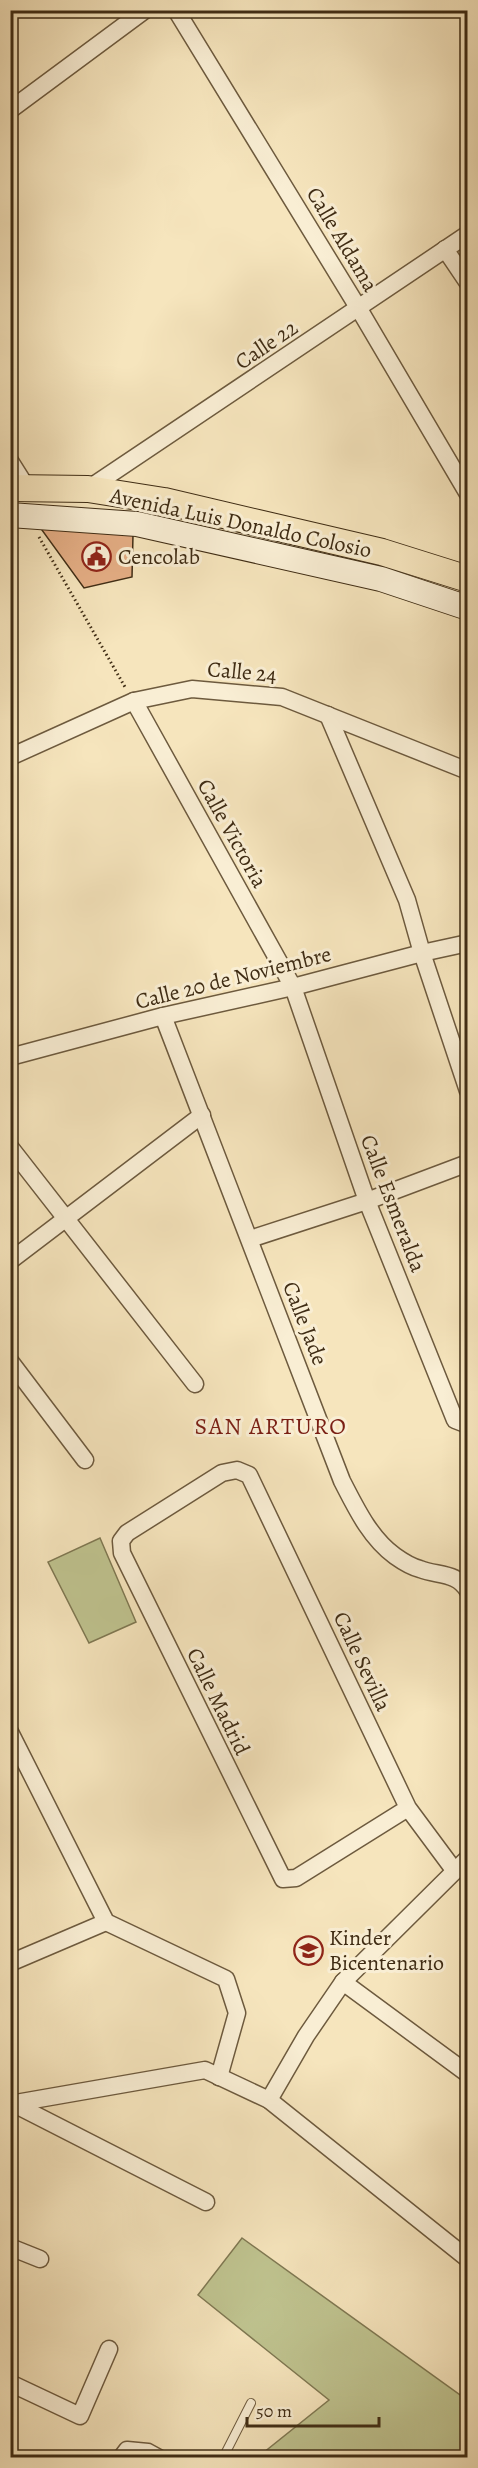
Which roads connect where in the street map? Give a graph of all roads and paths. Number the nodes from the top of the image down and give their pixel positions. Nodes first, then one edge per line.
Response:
1 (145, 10) edge
2 (177, 10) edge
3 (10, 110) edge
4 (468, 234) edge
5 (446, 249) junction
6 (468, 283) edge
7 (359, 309) junction
8 (10, 461) edge
9 (19, 488) edge
10 (88, 489) junction
11 (468, 494) edge
12 (16, 518) edge
13 (468, 579) edge
14 (468, 608) edge
15 (134, 702) junction
16 (328, 715) junction
17 (10, 757) edge
18 (468, 771) edge
19 (468, 943) edge
20 (422, 953) junction
21 (293, 987) junction
22 (163, 1016) junction
23 (10, 1057) edge
24 (467, 1086) edge
25 (202, 1115) junction
26 (10, 1148) edge
27 (468, 1163) edge
28 (367, 1201) junction
29 (65, 1218) junction
30 (250, 1239) junction
31 (10, 1261) edge
32 (10, 1361) edge
33 (195, 1384) dead end
34 (468, 1425) edge
35 (85, 1460) dead end
36 (121, 1540) joint
37 (468, 1592) edge
38 (10, 1732) edge
39 (408, 1808) junction
40 (468, 1858) edge
41 (454, 1870) junction
42 (106, 1922) junction
43 (10, 1963) edge
44 (343, 1982) junction
45 (212, 2074) junction
46 (468, 2074) edge
47 (269, 2100) junction
48 (12, 2104) edge
49 (206, 2202) dead end
50 (10, 2247) edge
51 (39, 2259) dead end
52 (468, 2259) edge
53 (109, 2349) dead end
54 (10, 2383) edge
55 (251, 2403) dead end
56 (120, 2457) edge
57 (159, 2457) edge
58 (217, 2457) edge

1 - 3 street
2 - 7 street, Calle Aldama
4 - 5 street, Calle 22
5 - 6 street
5 - 7 street, Calle 22
7 - 10 street, Calle 22
7 - 11 street, Calle Aldama
8 - 9 street
9 - 10 main road, Avenida Luis Donaldo Colosio
10 - 13 main road, Avenida Luis Donaldo Colosio
12 - 14 main road, Avenida Luis Donaldo Colosio
12 - 15 path
15 - 16 street, Calle 24
15 - 17 street, Calle 24
15 - 21 street, Calle Victoria
16 - 18 street, Calle 24
16 - 20 street
19 - 20 street, Calle 20 de Noviembre
20 - 21 street, Calle 20 de Noviembre
20 - 24 street
21 - 22 street, Calle 20 de Noviembre
21 - 28 street, Calle Esmeralda
22 - 23 street, Calle 20 de Noviembre
22 - 25 street, Calle Jade
25 - 29 street
25 - 30 street, Calle Jade
26 - 29 street
27 - 28 street
28 - 30 street
28 - 34 street, Calle Esmeralda
29 - 31 street
29 - 33 street
30 - 37 street, Calle Jade
32 - 35 street
36 - 39 street, Calle Sevilla
36 - 39 street, Calle Madrid
38 - 42 street
39 - 41 street, Calle Sevilla
40 - 41 street
41 - 44 street
42 - 43 street
42 - 45 street
44 - 46 street
44 - 47 street
45 - 47 street
45 - 48 street
47 - 52 street
48 - 49 street
50 - 51 street
53 - 54 street
55 - 58 lane
56 - 57 street

